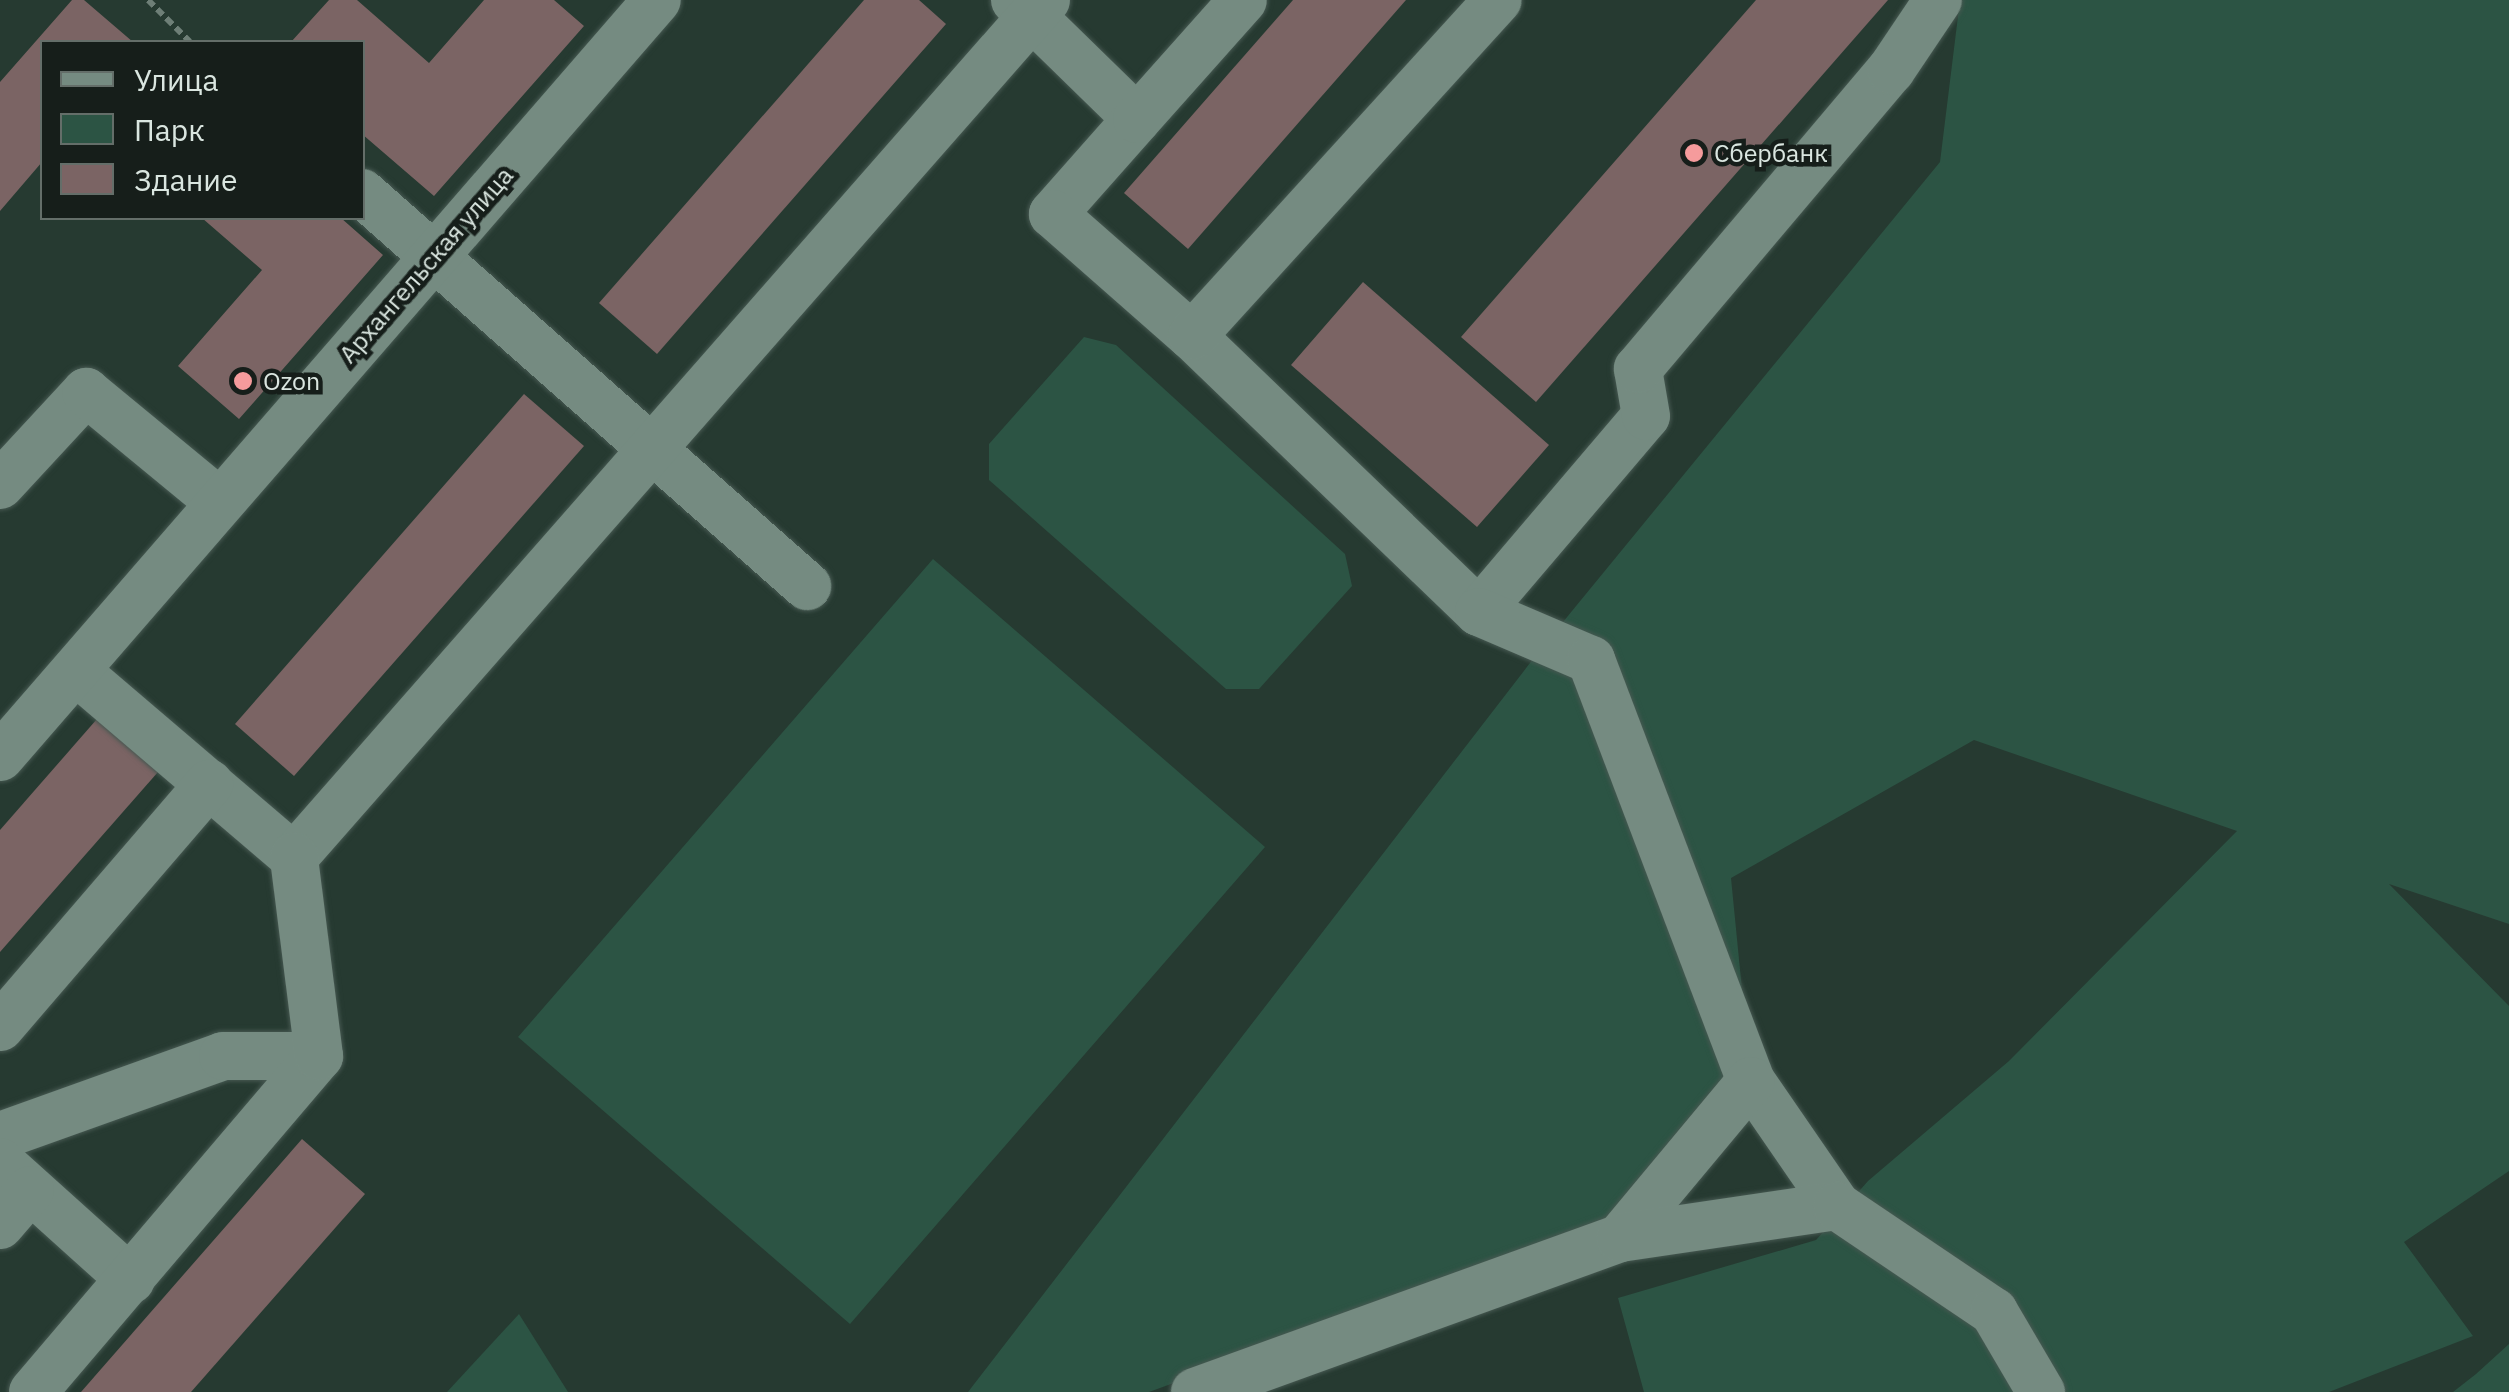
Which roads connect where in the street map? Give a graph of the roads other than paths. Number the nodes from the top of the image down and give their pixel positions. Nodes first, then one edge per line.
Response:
1 (657, 0) edge
2 (1243, 0) edge
3 (1498, 0) edge
4 (1938, 0) edge
5 (1031, 5) edge
6 (1138, 119) junction
7 (365, 196) edge
8 (435, 256) junction
9 (1192, 336) junction
10 (652, 449) junction
11 (0, 484) edge
12 (218, 501) junction
13 (807, 586) dead end
14 (1479, 612) junction
15 (76, 671) junction
16 (0, 757) edge
17 (209, 784) junction
18 (294, 857) junction
19 (0, 1027) edge
20 (319, 1056) junction
21 (1750, 1081) junction
22 (0, 1136) edge
23 (10, 1192) edge
24 (1837, 1206) junction
25 (1620, 1238) junction
26 (131, 1280) junction
27 (33, 1392) edge
28 (1194, 1392) edge
29 (2041, 1392) edge

1 - 8 street, Архангельская улица
2 - 6 street
3 - 9 street
4 - 14 street
5 - 6 street
5 - 10 street
6 - 9 street
7 - 8 street
8 - 10 street
8 - 12 street, Архангельская улица
9 - 14 street
10 - 13 street
10 - 18 street
11 - 12 street
12 - 15 street, Архангельская улица
14 - 21 street
15 - 16 street, Архангельская улица
15 - 17 street
17 - 18 street
17 - 19 street
18 - 20 street
20 - 22 street
20 - 26 street
21 - 24 street
21 - 25 street
23 - 26 street
24 - 25 street
24 - 29 street
25 - 28 street
26 - 27 street

